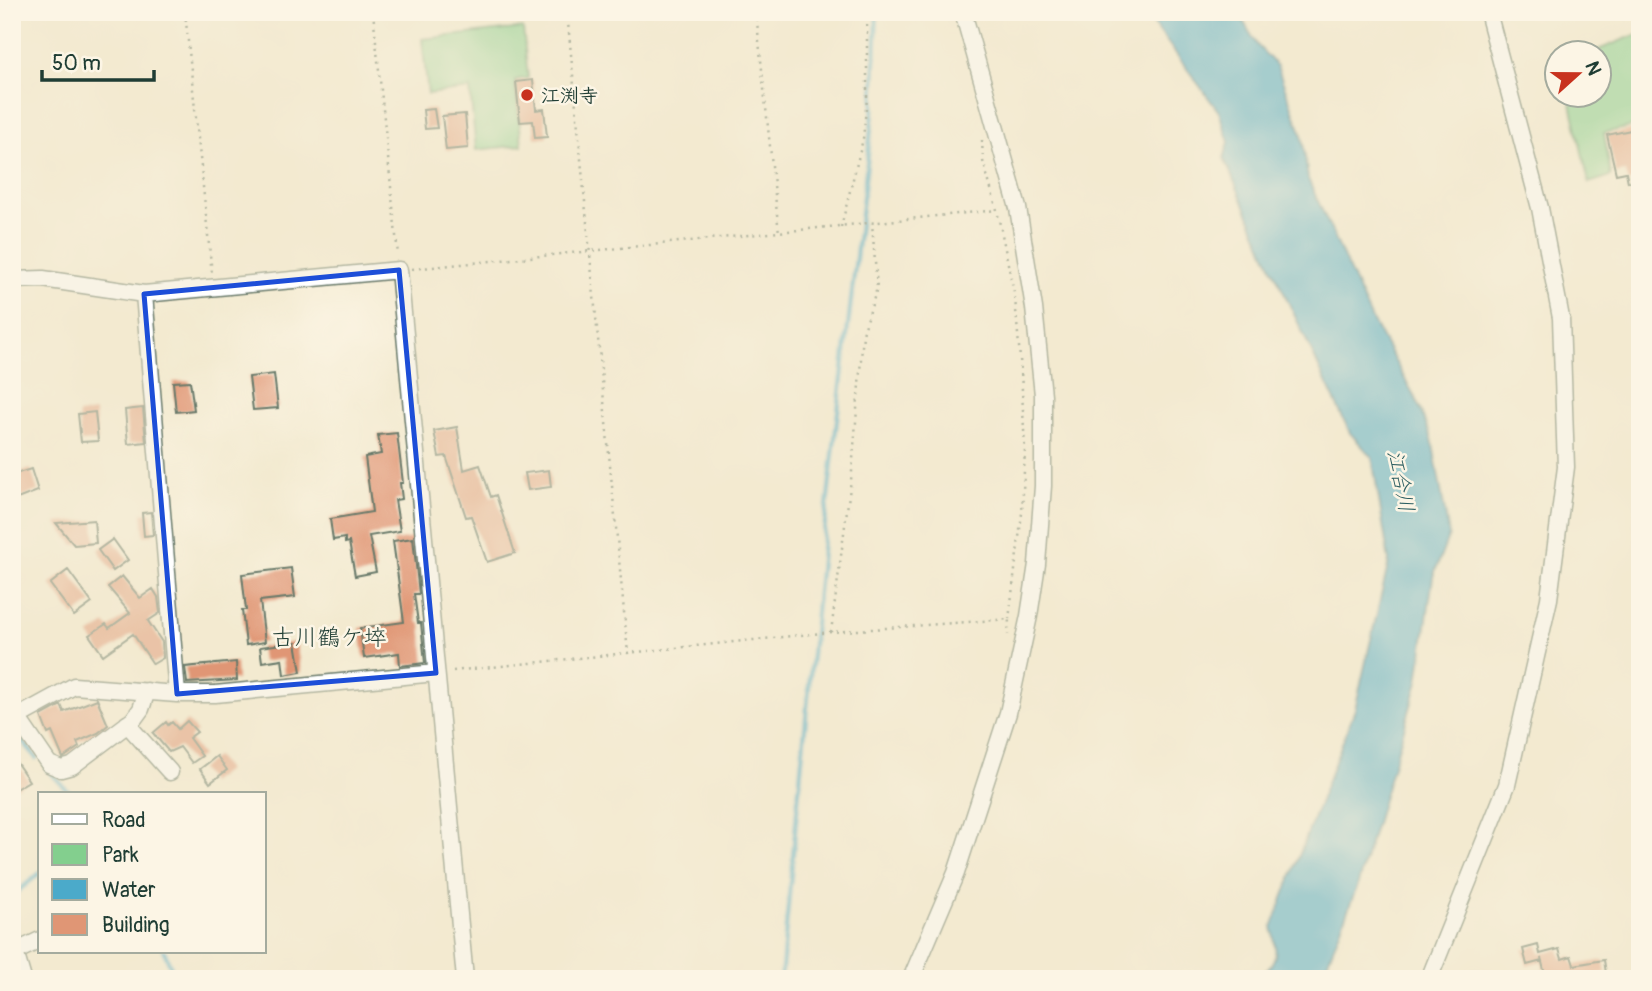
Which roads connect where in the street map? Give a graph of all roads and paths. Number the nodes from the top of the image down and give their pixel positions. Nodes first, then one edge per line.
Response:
1 (186, 12) edge
2 (373, 12) edge
3 (566, 12) edge
4 (756, 12) edge
5 (867, 12) edge
6 (963, 12) edge
7 (1489, 12) edge
8 (981, 134) dead end
9 (12, 206) edge
10 (997, 210) junction
11 (872, 223) junction
12 (841, 226) junction
13 (779, 233) junction
14 (589, 252) junction
15 (399, 270) junction
16 (16, 279) edge
17 (214, 288) junction
18 (144, 294) junction
19 (1009, 619) junction
20 (829, 633) junction
21 (1008, 642) dead end
22 (628, 654) junction
23 (436, 673) junction
24 (147, 691) junction
25 (177, 694) junction
26 (14, 719) edge
27 (127, 724) junction
28 (170, 772) dead end
29 (38, 941) edge
30 (14, 947) edge
31 (23, 979) edge
32 (465, 979) edge
33 (911, 979) edge
34 (1429, 979) edge

1 - 17 path
2 - 15 path
3 - 14 path
4 - 13 path
5 - 12 path
6 - 33 street
7 - 34 street
8 - 10 path
9 - 16 path
10 - 11 path
10 - 19 path
11 - 12 path
11 - 20 path
12 - 13 path
13 - 14 path
14 - 15 path
14 - 22 path
15 - 17 street
15 - 23 street
16 - 18 street
17 - 18 street
18 - 25 street
19 - 20 path
19 - 21 path
20 - 22 path
22 - 23 path
23 - 25 street
23 - 32 street
24 - 25 street
24 - 26 street
24 - 27 street
26 - 27 street
27 - 28 street
29 - 30 street
30 - 31 street

